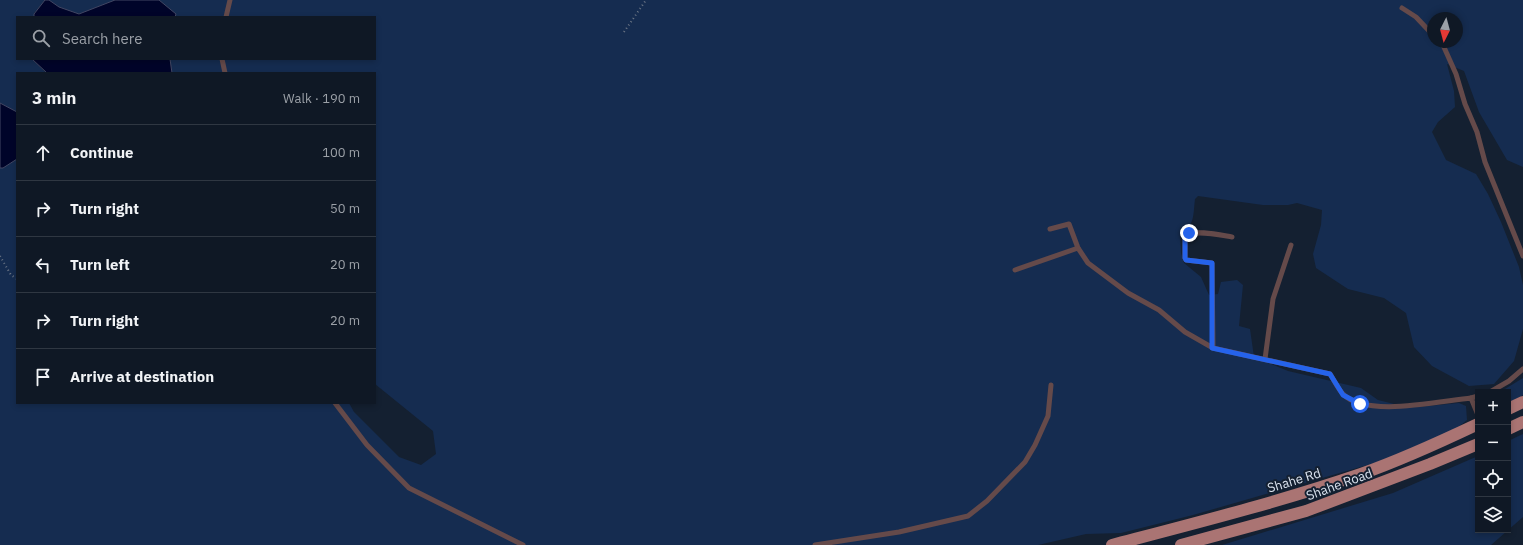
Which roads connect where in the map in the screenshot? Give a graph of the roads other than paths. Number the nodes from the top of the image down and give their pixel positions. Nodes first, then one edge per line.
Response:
1 (230, 0) edge
2 (1402, 8) dead end
3 (226, 16) edge
4 (1427, 29) edge
5 (1444, 48) edge
6 (222, 60) edge
7 (225, 72) edge
8 (1050, 229) dead end
9 (1232, 237) dead end
10 (1291, 245) dead end
11 (1078, 248) junction
12 (1523, 256) edge
13 (1015, 270) dead end
14 (1212, 348) junction
15 (1266, 359) junction
16 (1523, 369) edge
17 (1052, 385) dead end
18 (1495, 389) edge
19 (1475, 397) edge
20 (1471, 398) junction
21 (1523, 402) edge
22 (336, 404) edge
23 (1475, 408) edge
24 (1511, 408) edge
25 (1523, 422) edge
26 (1476, 425) edge
27 (1511, 428) edge
28 (1475, 445) edge
29 (523, 545) edge
30 (815, 545) edge
31 (1112, 545) edge
32 (1181, 545) edge

1 - 3 lane
2 - 4 lane
5 - 12 lane
6 - 7 lane
8 - 11 lane
9 - 14 lane
10 - 15 lane
11 - 13 lane
11 - 14 lane
14 - 15 lane
15 - 20 lane
16 - 18 lane
17 - 30 lane
19 - 20 lane
20 - 23 lane
21 - 24 main road
22 - 29 lane
25 - 27 main road
26 - 31 main road, Shahe Rd
28 - 32 main road, Shahe Road

